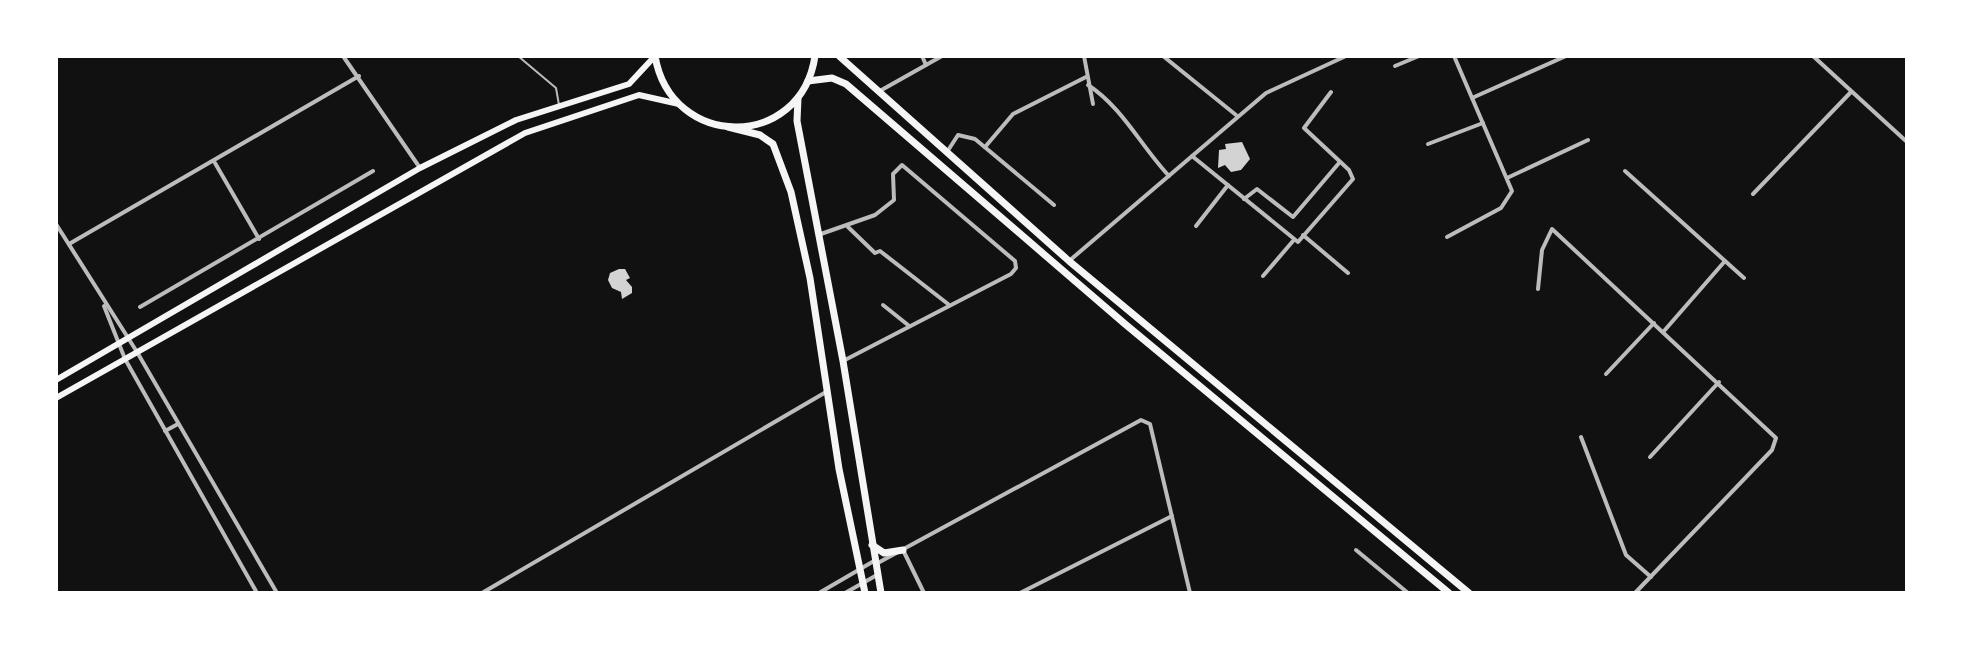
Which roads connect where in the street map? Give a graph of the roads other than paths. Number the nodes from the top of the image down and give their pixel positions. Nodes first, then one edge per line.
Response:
1 (343, 56) edge
2 (518, 56) edge
3 (655, 56) edge
4 (815, 56) edge
5 (839, 56) edge
6 (922, 56) edge
7 (942, 56) edge
8 (1084, 56) edge
9 (1163, 56) edge
10 (1346, 56) edge
11 (1419, 56) edge
12 (1454, 56) edge
13 (1566, 56) edge
14 (1813, 56) edge
15 (926, 65) junction
16 (1395, 66) dead end
17 (359, 76) junction
18 (1086, 77) junction
19 (808, 81) junction
20 (1088, 85) junction
21 (877, 92) junction
22 (1331, 92) dead end
23 (1851, 92) junction
24 (798, 98) junction
25 (1472, 98) junction
26 (679, 104) junction
27 (1093, 104) dead end
28 (559, 107) junction
29 (1236, 115) junction
30 (1483, 123) junction
31 (728, 127) junction
32 (1588, 140) dead end
33 (1907, 142) edge
34 (1428, 144) dead end
35 (985, 147) junction
36 (946, 153) junction
37 (1192, 156) junction
38 (215, 163) junction
39 (1339, 163) junction
40 (420, 168) junction
41 (373, 171) dead end
42 (1625, 171) dead end
43 (1169, 176) junction
44 (1507, 178) junction
45 (1228, 185) junction
46 (1753, 194) dead end
47 (1244, 199) junction
48 (1054, 205) dead end
49 (56, 224) edge
50 (1196, 226) dead end
51 (848, 227) junction
52 (817, 235) junction
53 (1303, 235) junction
54 (1447, 237) dead end
55 (259, 239) junction
56 (1293, 241) junction
57 (69, 244) junction
58 (1069, 261) junction
59 (1725, 261) junction
60 (1348, 273) dead end
61 (1263, 276) dead end
62 (1744, 278) dead end
63 (1538, 289) dead end
64 (104, 303) junction
65 (948, 304) junction
66 (883, 305) dead end
67 (140, 307) dead end
68 (1654, 323) junction
69 (908, 325) junction
70 (1664, 331) junction
71 (128, 337) junction
72 (117, 344) junction
73 (137, 352) junction
74 (125, 359) junction
75 (843, 361) junction
76 (1606, 374) dead end
77 (56, 380) edge
78 (1719, 382) junction
79 (828, 391) junction
80 (56, 398) edge
81 (178, 424) junction
82 (165, 431) junction
83 (1581, 437) dead end
84 (1650, 457) dead end
85 (1172, 516) junction
86 (871, 543) junction
87 (903, 550) junction
88 (1356, 550) dead end
89 (875, 562) junction
90 (861, 567) junction
91 (877, 575) junction
92 (1651, 577) junction
93 (863, 582) junction
94 (257, 593) edge
95 (277, 593) edge
96 (482, 593) edge
97 (819, 593) edge
98 (845, 593) edge
99 (865, 593) edge
100 (881, 593) edge
101 (924, 593) edge
102 (1020, 593) edge
103 (1190, 593) edge
104 (1408, 593) edge
105 (1449, 593) edge
106 (1469, 593) edge
107 (1635, 593) edge

1 - 17 street
2 - 28 lane
3 - 26 main road
3 - 28 main road
4 - 19 main road
5 - 21 main road
6 - 15 street
7 - 15 street
8 - 18 street
9 - 29 street
10 - 29 street
11 - 16 street
12 - 25 street
13 - 25 street
14 - 23 street
15 - 21 street
17 - 38 street
17 - 40 street
18 - 20 street
18 - 35 street
19 - 24 main road
19 - 105 main road
20 - 27 street
20 - 43 street
21 - 36 main road
22 - 39 street
23 - 33 street
23 - 46 street
24 - 31 main road
24 - 52 main road
25 - 30 street
26 - 31 main road
26 - 73 main road
28 - 40 main road
29 - 37 street
30 - 34 street
30 - 44 street
31 - 79 main road
32 - 44 street
35 - 36 street
35 - 48 street
36 - 58 main road
37 - 43 street
37 - 45 street
38 - 55 street
38 - 57 street
39 - 47 street
39 - 53 street
40 - 71 main road
41 - 55 street
42 - 59 street
43 - 58 street
44 - 54 street
45 - 47 street
45 - 50 street
47 - 56 street
49 - 57 street
51 - 52 street
51 - 65 street
51 - 65 street
52 - 75 main road
53 - 56 street
53 - 60 street
55 - 67 street
56 - 61 street
57 - 64 street
58 - 106 main road
59 - 62 street
59 - 70 street
63 - 68 street
64 - 71 street
64 - 72 street
65 - 69 street
66 - 69 street
68 - 70 street
68 - 76 street
69 - 75 street
70 - 78 street
71 - 72 main road
71 - 73 street
72 - 74 street
72 - 77 main road
73 - 74 main road
73 - 81 street
74 - 80 main road
74 - 82 street
75 - 86 main road
78 - 84 street
78 - 92 street
79 - 90 main road
79 - 96 street
81 - 82 street
81 - 95 street
82 - 94 street
83 - 92 street
85 - 87 street
85 - 102 street
85 - 103 street
86 - 87 main road
86 - 89 main road
87 - 89 street
87 - 101 street
88 - 104 street
89 - 90 street
89 - 91 main road
90 - 93 main road
90 - 97 street
91 - 93 street
91 - 100 main road
92 - 107 street
93 - 98 street
93 - 99 main road

